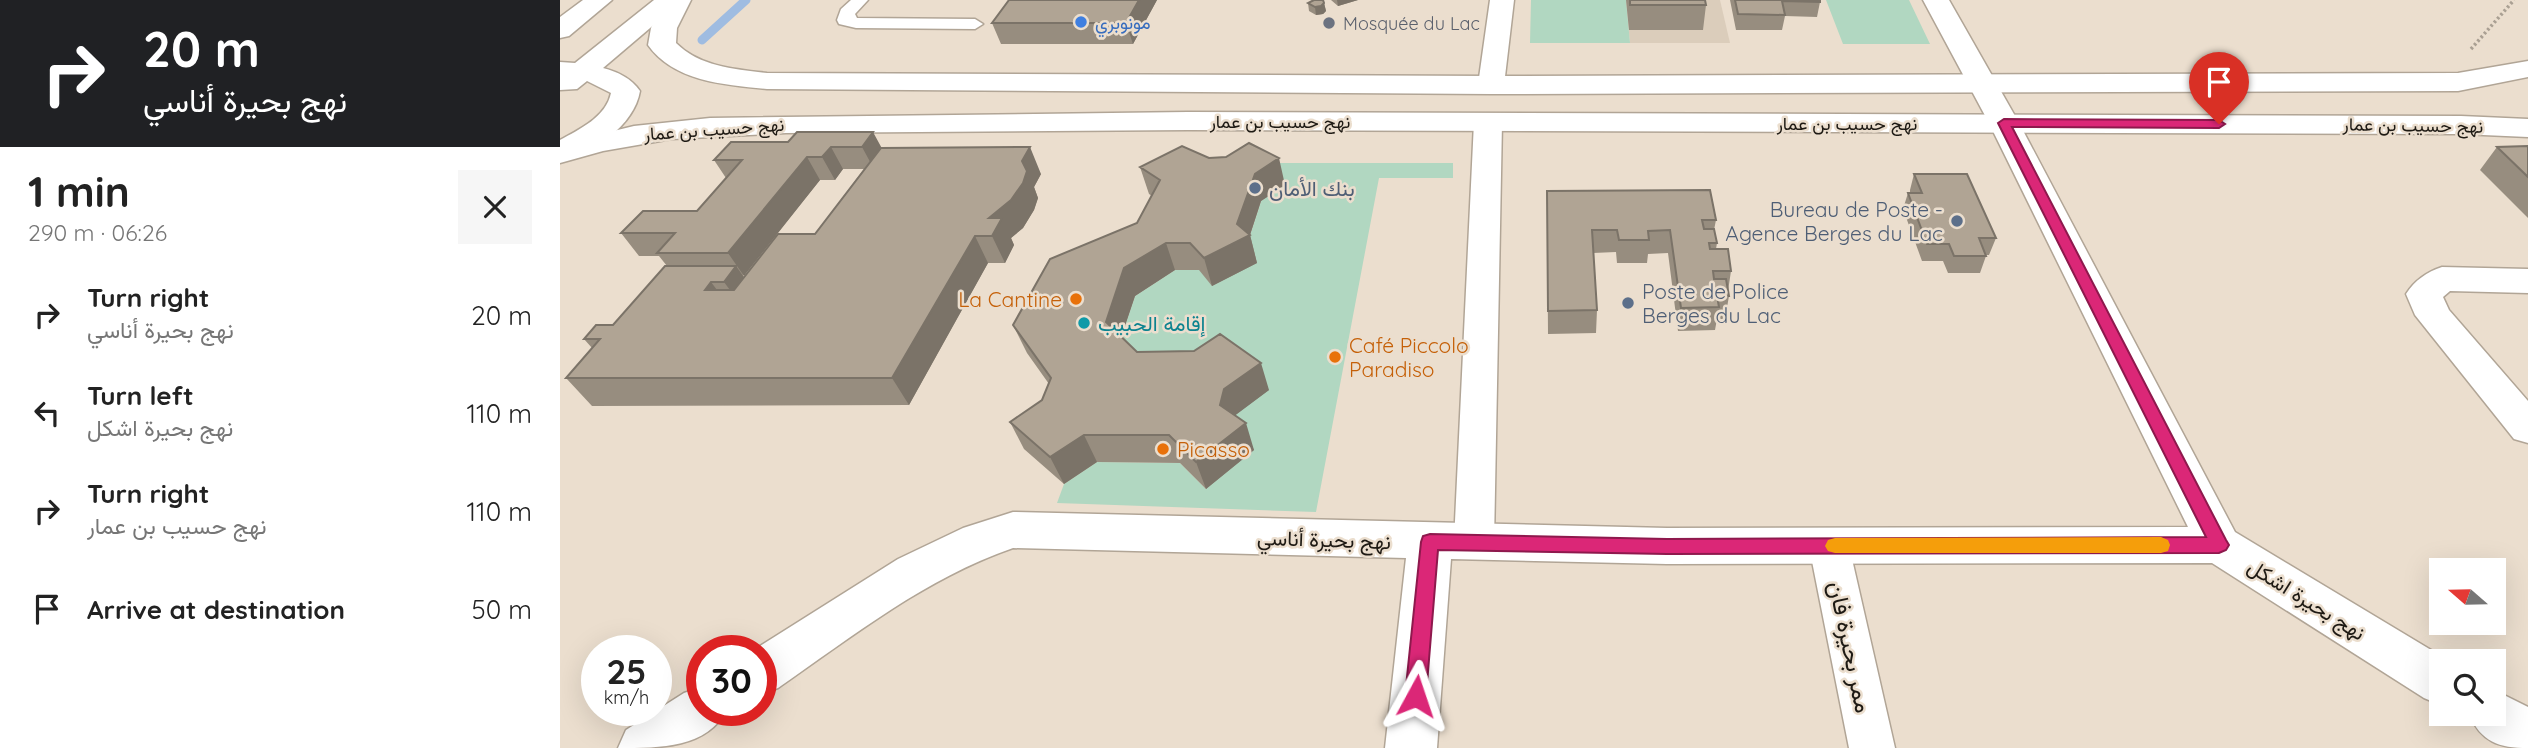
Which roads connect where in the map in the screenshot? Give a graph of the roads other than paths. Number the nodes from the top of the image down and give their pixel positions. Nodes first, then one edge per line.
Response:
1 (600, 0) edge
2 (670, 0) edge
3 (678, 0) edge
4 (860, 0) edge
5 (1502, 0) edge
6 (1936, 0) edge
7 (975, 24) dead end
8 (560, 30) edge
9 (2528, 69) edge
10 (567, 77) edge
11 (1982, 84) junction
12 (1491, 85) junction
13 (1489, 122) junction
14 (2004, 123) junction
15 (2528, 128) edge
16 (560, 153) edge
17 (2528, 281) edge
18 (2528, 428) edge
19 (1452, 542) junction
20 (2219, 545) junction
21 (1829, 546) junction
22 (777, 662) edge
23 (2429, 675) edge
24 (686, 720) edge
25 (2506, 721) edge
26 (2528, 735) edge
27 (644, 748) edge
28 (1411, 748) edge
29 (1872, 748) edge

1 - 8 main road
2 - 10 main road
3 - 12 main road, نهج حسيب بن عمار
4 - 7 lane
5 - 12 street
6 - 11 main road
9 - 11 main road, نهج حسيب بن عمار
10 - 16 main road
11 - 12 main road, نهج حسيب بن عمار
11 - 14 main road
13 - 14 main road, نهج حسيب بن عمار
13 - 16 main road, نهج حسيب بن عمار
13 - 19 street
14 - 15 main road, نهج حسيب بن عمار
14 - 20 main road
17 - 18 main road
19 - 21 main road, نهج بحيرة أناسي
19 - 22 main road, نهج بحيرة أناسي
19 - 28 main road
20 - 21 main road, نهج بحيرة أناسي
20 - 23 main road, نهج بحيرة اشكل
21 - 29 street, ممر بحيرة فان
24 - 27 main road
25 - 26 main road

